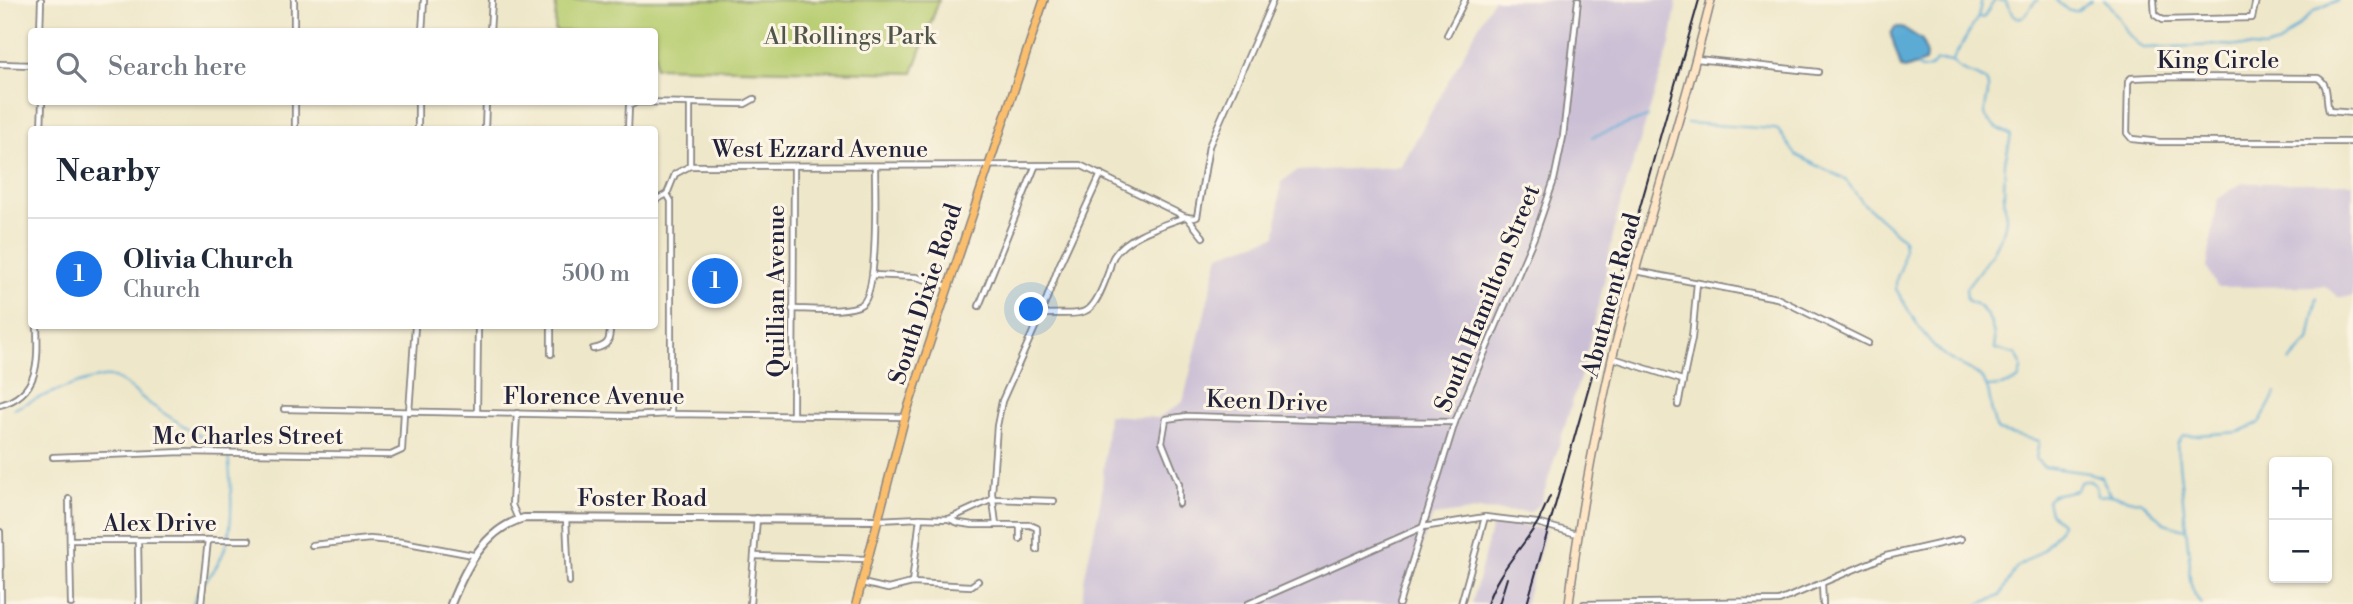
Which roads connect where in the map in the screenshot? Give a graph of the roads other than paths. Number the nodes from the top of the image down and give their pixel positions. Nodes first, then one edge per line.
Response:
1 (41, 0) edge
2 (294, 0) edge
3 (424, 0) edge
4 (492, 0) edge
5 (1044, 0) edge
6 (1273, 0) edge
7 (1465, 0) edge
8 (1578, 0) edge
9 (1711, 0) edge
10 (2154, 0) edge
11 (2256, 0) edge
12 (40, 28) edge
13 (294, 28) edge
14 (422, 28) edge
15 (490, 28) edge
16 (1447, 35) dead end
17 (1697, 59) junction
18 (0, 64) edge
19 (28, 65) edge
20 (1818, 72) dead end
21 (754, 99) dead end
22 (658, 103) edge
23 (690, 103) junction
24 (42, 105) edge
25 (295, 105) edge
26 (418, 105) edge
27 (486, 105) edge
28 (631, 105) edge
29 (2353, 113) edge
30 (41, 126) edge
31 (295, 126) edge
32 (418, 126) edge
33 (485, 126) edge
34 (628, 126) edge
35 (2353, 142) edge
36 (690, 166) junction
37 (794, 167) junction
38 (875, 167) junction
39 (988, 167) junction
40 (1035, 167) junction
41 (1101, 174) junction
42 (667, 194) junction
43 (658, 199) edge
44 (1186, 217) junction
45 (1203, 237) dead end
46 (1636, 271) junction
47 (873, 275) junction
48 (1697, 283) junction
49 (948, 286) junction
50 (979, 306) dead end
51 (792, 309) junction
52 (1041, 314) junction
53 (37, 329) edge
54 (415, 329) edge
55 (478, 329) edge
56 (551, 329) edge
57 (610, 329) edge
58 (1868, 343) dead end
59 (593, 349) dead end
60 (551, 354) dead end
61 (1613, 358) junction
62 (1682, 380) junction
63 (0, 405) edge
64 (1678, 405) dead end
65 (284, 410) dead end
66 (407, 412) junction
67 (477, 412) junction
68 (517, 413) junction
69 (671, 414) junction
70 (793, 415) junction
71 (905, 417) junction
72 (1455, 422) junction
73 (53, 457) dead end
74 (69, 499) dead end
75 (993, 499) junction
76 (1054, 501) dead end
77 (1179, 504) dead end
78 (566, 517) junction
79 (1485, 517) junction
80 (757, 518) junction
81 (920, 518) junction
82 (518, 519) junction
83 (949, 519) junction
84 (877, 520) junction
85 (996, 524) junction
86 (1020, 527) junction
87 (1423, 527) junction
88 (0, 532) edge
89 (1577, 534) junction
90 (1020, 539) dead end
91 (1961, 539) dead end
92 (70, 540) junction
93 (208, 540) junction
94 (249, 540) dead end
95 (138, 541) junction
96 (312, 545) dead end
97 (1038, 550) dead end
98 (473, 555) junction
99 (754, 556) junction
100 (867, 559) junction
101 (978, 581) dead end
102 (569, 582) dead end
103 (862, 583) junction
104 (912, 583) junction
105 (1822, 584) junction
106 (1, 604) edge
107 (71, 604) edge
108 (139, 604) edge
109 (201, 604) edge
110 (451, 604) edge
111 (750, 604) edge
112 (856, 604) edge
113 (1248, 604) edge
114 (1399, 604) edge
115 (1461, 604) edge
116 (1569, 604) edge
117 (1584, 604) edge
118 (1823, 604) edge

1 - 12 street
2 - 13 street
3 - 14 street
4 - 15 street
5 - 39 main road, South Dixie Road
6 - 44 street
7 - 16 street
8 - 72 street, South Hamilton Street
9 - 17 main road, Abutment Road
10 - 11 street
17 - 20 street
17 - 46 main road, Abutment Road
18 - 19 street
21 - 23 street
22 - 23 street
23 - 36 street
24 - 30 street
25 - 31 street
26 - 32 street
27 - 33 street
28 - 34 street
29 - 35 street, King Circle
36 - 37 street, West Ezzard Avenue
36 - 42 street, West Ezzard Avenue
37 - 38 street, West Ezzard Avenue
37 - 51 street, Quillian Avenue
38 - 39 street, West Ezzard Avenue
38 - 47 street
39 - 40 street, West Ezzard Avenue
39 - 49 main road, South Dixie Road
40 - 41 street, West Ezzard Avenue
40 - 50 street
41 - 44 street, West Ezzard Avenue
41 - 52 street
42 - 43 street
42 - 69 street
44 - 45 street
44 - 52 street
46 - 48 street
46 - 61 main road, Abutment Road
47 - 49 street
47 - 51 street
48 - 58 street
48 - 62 street
49 - 71 main road, South Dixie Road
51 - 70 street, Quillian Avenue
52 - 75 street
53 - 63 street
54 - 66 street
55 - 67 street
56 - 60 street
57 - 59 street
61 - 62 street
61 - 89 main road, Abutment Road
62 - 64 street
65 - 66 street, Florence Avenue
66 - 67 street, Florence Avenue
66 - 73 street, Mc Charles Street
67 - 68 street, Florence Avenue
68 - 69 street, Florence Avenue
68 - 82 street
69 - 70 street, Florence Avenue
70 - 71 street, Florence Avenue
71 - 84 main road, South Dixie Road
72 - 77 street, Keen Drive
72 - 87 street, South Hamilton Street
74 - 92 street
75 - 76 street
75 - 83 street
75 - 85 street
78 - 80 street, Foster Road
78 - 82 street, Foster Road
78 - 102 street
79 - 87 street
79 - 89 street
79 - 115 street
80 - 84 street, Foster Road
80 - 99 street
81 - 83 street
81 - 84 street
81 - 104 street
82 - 98 street
83 - 85 street
84 - 100 main road, South Dixie Road
85 - 86 street
86 - 90 street
86 - 97 street
87 - 113 street
87 - 114 street, South Hamilton Street
88 - 106 street
89 - 116 main road, Abutment Road
91 - 105 street
92 - 95 street, Alex Drive
92 - 107 street
93 - 94 street, Alex Drive
93 - 95 street, Alex Drive
93 - 109 street
95 - 108 street
96 - 98 street
98 - 110 street
99 - 100 street
99 - 111 street
100 - 103 main road, South Dixie Road
101 - 104 street
103 - 104 street
103 - 112 main road, South Dixie Road
105 - 117 street
105 - 118 street

